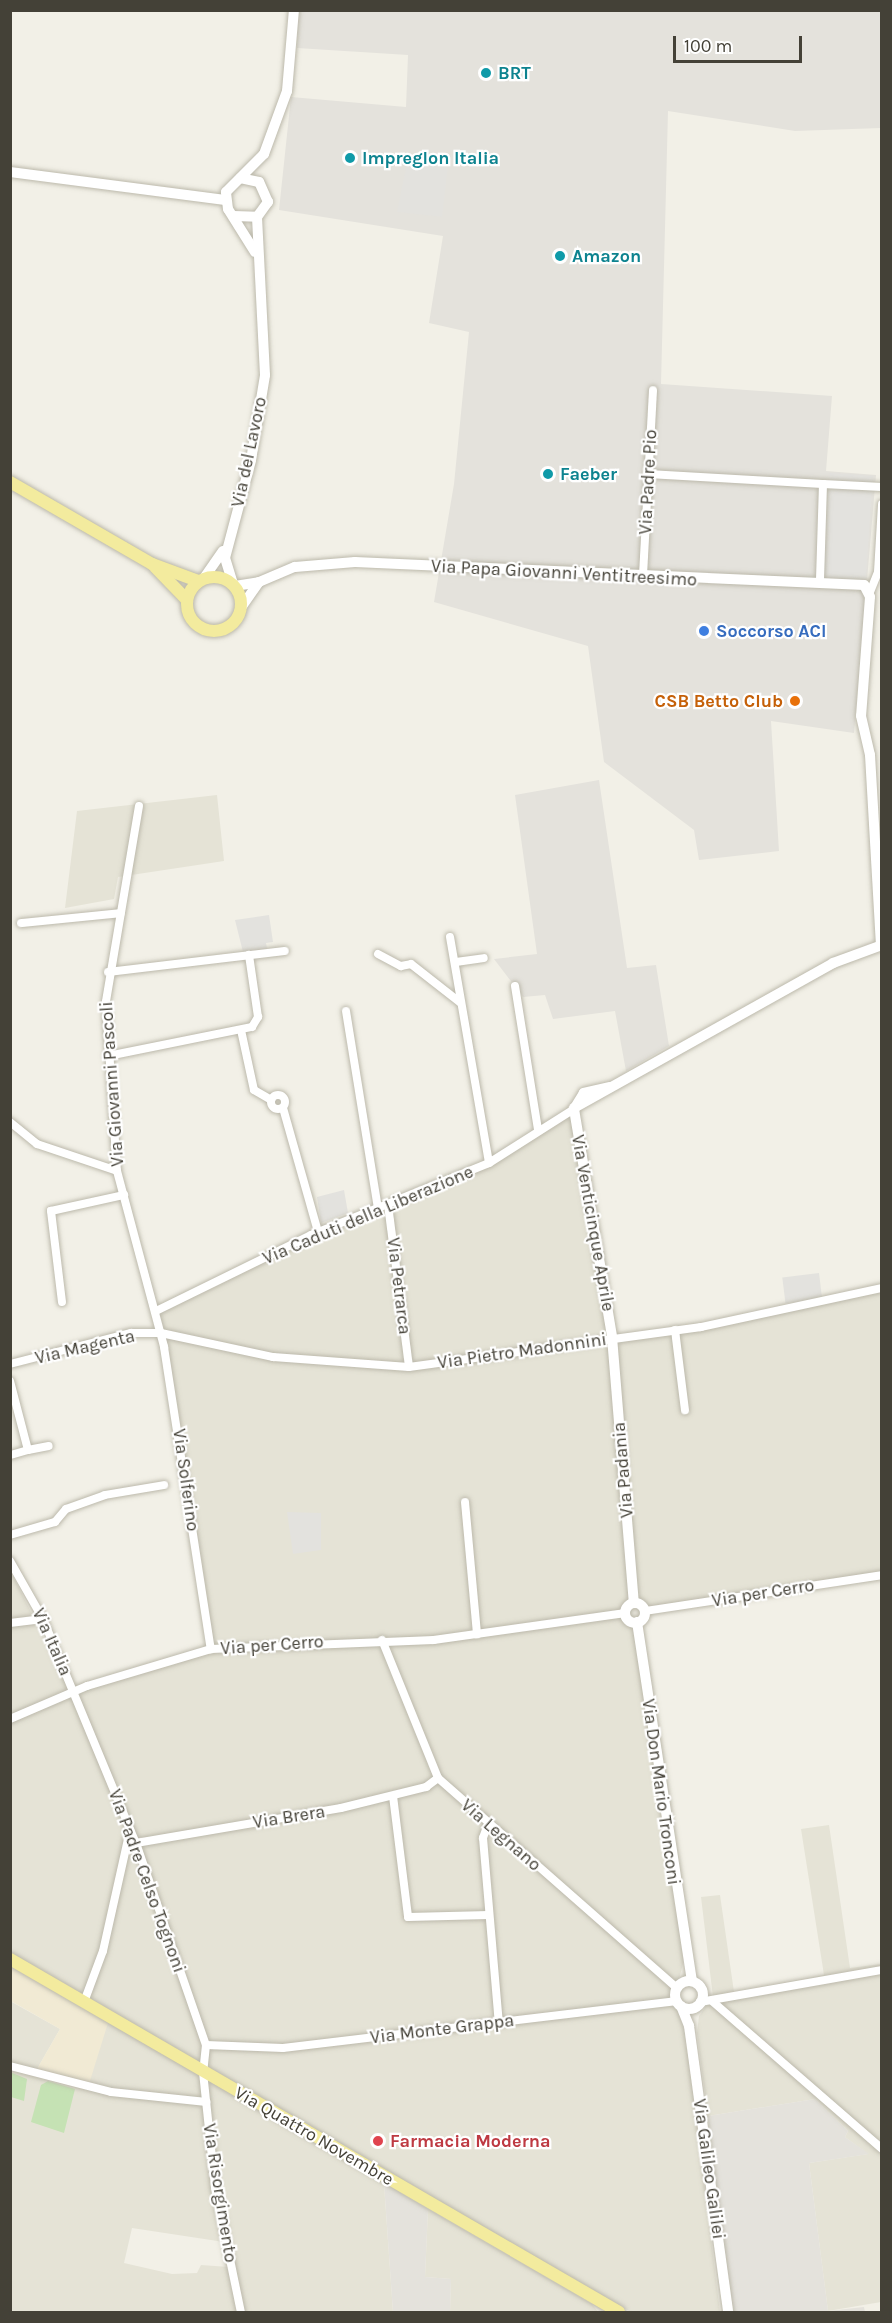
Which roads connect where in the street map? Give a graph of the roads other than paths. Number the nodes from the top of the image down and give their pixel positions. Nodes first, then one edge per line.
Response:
1 (294, 10) edge
2 (260, 161) junction
3 (10, 172) edge
4 (240, 178) junction
5 (260, 182) junction
6 (225, 200) junction
7 (234, 216) junction
8 (257, 217) junction
9 (255, 252) junction
10 (653, 390) dead end
11 (648, 474) junction
12 (10, 482) edge
13 (824, 484) junction
14 (882, 487) edge
15 (882, 504) edge
16 (228, 543) junction
17 (152, 564) junction
18 (643, 574) junction
19 (201, 580) junction
20 (259, 582) junction
21 (820, 582) junction
22 (234, 585) junction
23 (870, 592) junction
24 (186, 600) junction
25 (241, 608) junction
26 (139, 806) dead end
27 (121, 913) junction
28 (21, 923) dead end
29 (450, 937) dead end
30 (881, 945) edge
31 (285, 951) dead end
32 (378, 954) dead end
33 (249, 955) junction
34 (484, 958) dead end
35 (456, 962) junction
36 (108, 972) junction
37 (515, 986) dead end
38 (461, 1003) junction
39 (346, 1011) dead end
40 (241, 1030) junction
41 (108, 1056) junction
42 (574, 1109) junction
43 (10, 1122) edge
44 (538, 1129) junction
45 (489, 1163) junction
46 (117, 1171) junction
47 (124, 1195) junction
48 (388, 1205) junction
49 (378, 1209) junction
50 (318, 1232) junction
51 (882, 1288) edge
52 (62, 1302) dead end
53 (156, 1311) junction
54 (675, 1330) junction
55 (161, 1333) junction
56 (612, 1337) junction
57 (10, 1364) edge
58 (409, 1367) junction
59 (10, 1381) edge
60 (685, 1410) dead end
61 (49, 1446) dead end
62 (28, 1450) junction
63 (10, 1455) edge
64 (164, 1485) dead end
65 (465, 1502) dead end
66 (10, 1535) edge
67 (12, 1567) edge
68 (882, 1575) edge
69 (634, 1603) junction
70 (645, 1611) junction
71 (625, 1613) junction
72 (43, 1619) junction
73 (637, 1622) junction
74 (10, 1623) edge
75 (477, 1634) junction
76 (382, 1640) junction
77 (211, 1649) junction
78 (74, 1693) junction
79 (10, 1719) edge
80 (438, 1778) junction
81 (393, 1796) junction
82 (488, 1824) junction
83 (130, 1830) junction
84 (136, 1844) junction
85 (489, 1915) junction
86 (10, 1959) edge
87 (882, 1970) edge
88 (683, 1984) junction
89 (712, 2001) junction
90 (84, 2002) junction
91 (679, 2004) junction
92 (697, 2005) junction
93 (499, 2023) junction
94 (689, 2026) junction
95 (206, 2045) junction
96 (10, 2066) edge
97 (203, 2072) junction
98 (206, 2102) junction
99 (882, 2149) edge
100 (241, 2313) edge
101 (619, 2313) edge
102 (728, 2313) edge

1 - 2 street, Via del Lavoro
2 - 4 street, Via del Lavoro
2 - 5 street, Via del Lavoro
3 - 6 street
4 - 5 street
4 - 6 street, Via del Lavoro
5 - 8 street, Via del Lavoro
6 - 7 street, Via del Lavoro
7 - 8 street
7 - 9 street, Via del Lavoro
8 - 9 street, Via del Lavoro
9 - 16 street, Via del Lavoro
10 - 11 street, Via Padre Pio
11 - 13 street
11 - 18 street, Via Padre Pio
12 - 17 main road
13 - 14 street
13 - 21 street
15 - 23 street
16 - 19 street, Via del Lavoro
16 - 22 street, Via del Lavoro
17 - 19 main road
17 - 24 main road
18 - 20 street, Via Papa Giovanni Ventitreesimo
18 - 21 street, Via Papa Giovanni Ventitreesimo
19 - 22 main road
19 - 24 main road
20 - 22 street, Via Papa Giovanni Ventitreesimo
20 - 25 street
21 - 23 street, Via Papa Giovanni Ventitreesimo
22 - 25 main road
23 - 30 street
24 - 25 main road
26 - 27 street, Via Giovanni Pascoli
27 - 28 street
27 - 36 street, Via Giovanni Pascoli
29 - 35 street
30 - 42 street, Via Caduti della Liberazione
31 - 33 street
32 - 38 street
33 - 36 street
33 - 40 street
34 - 35 street
35 - 38 street
36 - 41 street, Via Giovanni Pascoli
37 - 44 street
38 - 45 street
39 - 49 street
40 - 41 street
40 - 50 street
41 - 46 street, Via Giovanni Pascoli
42 - 44 street, Via Caduti della Liberazione
42 - 56 street, Via Venticinque Aprile
43 - 46 street
44 - 45 street, Via Caduti della Liberazione
45 - 48 street, Via Caduti della Liberazione
46 - 47 street, Via Giovanni Pascoli
47 - 52 street
47 - 53 street, Via Giovanni Pascoli
48 - 49 street, Via Caduti della Liberazione
48 - 58 street, Via Petrarca
49 - 50 street, Via Caduti della Liberazione
50 - 53 street, Via Caduti della Liberazione
51 - 54 street, Via Pietro Madonnini
53 - 55 street, Via Solferino
54 - 56 street, Via Pietro Madonnini
54 - 60 street
55 - 57 street, Via Magenta
55 - 58 street, Via Pietro Madonnini
55 - 77 street, Via Solferino
56 - 58 street, Via Pietro Madonnini
56 - 69 street, Via Padania
59 - 62 street
61 - 62 street
62 - 63 street
64 - 66 street
65 - 75 street
67 - 72 street, Via Italia
68 - 70 street, Via per Cerro
69 - 70 street
69 - 71 street
70 - 73 street
71 - 73 street
71 - 75 street, Via per Cerro
72 - 74 street
72 - 78 street, Via Italia
73 - 88 street, Via Don Mario Tronconi
75 - 76 street, Via per Cerro
76 - 77 street, Via per Cerro
76 - 80 street, Via Legnano
77 - 78 street, Via per Cerro
78 - 79 street, Via per Cerro
78 - 83 street, Via Padre Celso Tognoni
80 - 81 street, Via Brera
80 - 82 street, Via Legnano
81 - 84 street, Via Brera
81 - 85 street
82 - 85 street
82 - 88 street, Via Legnano
83 - 84 street, Via Padre Celso Tognoni
83 - 90 street
84 - 95 street, Via Padre Celso Tognoni
85 - 93 street
86 - 90 main road, Via Quattro Novembre
87 - 89 street
88 - 91 street
88 - 92 street
89 - 92 street
89 - 99 street
90 - 97 main road, Via Quattro Novembre
91 - 92 street
91 - 93 street, Via Monte Grappa
91 - 94 street, Via Galileo Galilei
92 - 94 street, Via Galileo Galilei
93 - 95 street, Via Monte Grappa
94 - 102 street, Via Galileo Galilei
95 - 97 street, Via Padre Celso Tognoni
96 - 98 street
97 - 98 street, Via Risorgimento
97 - 101 main road, Via Quattro Novembre
98 - 100 street, Via Risorgimento

